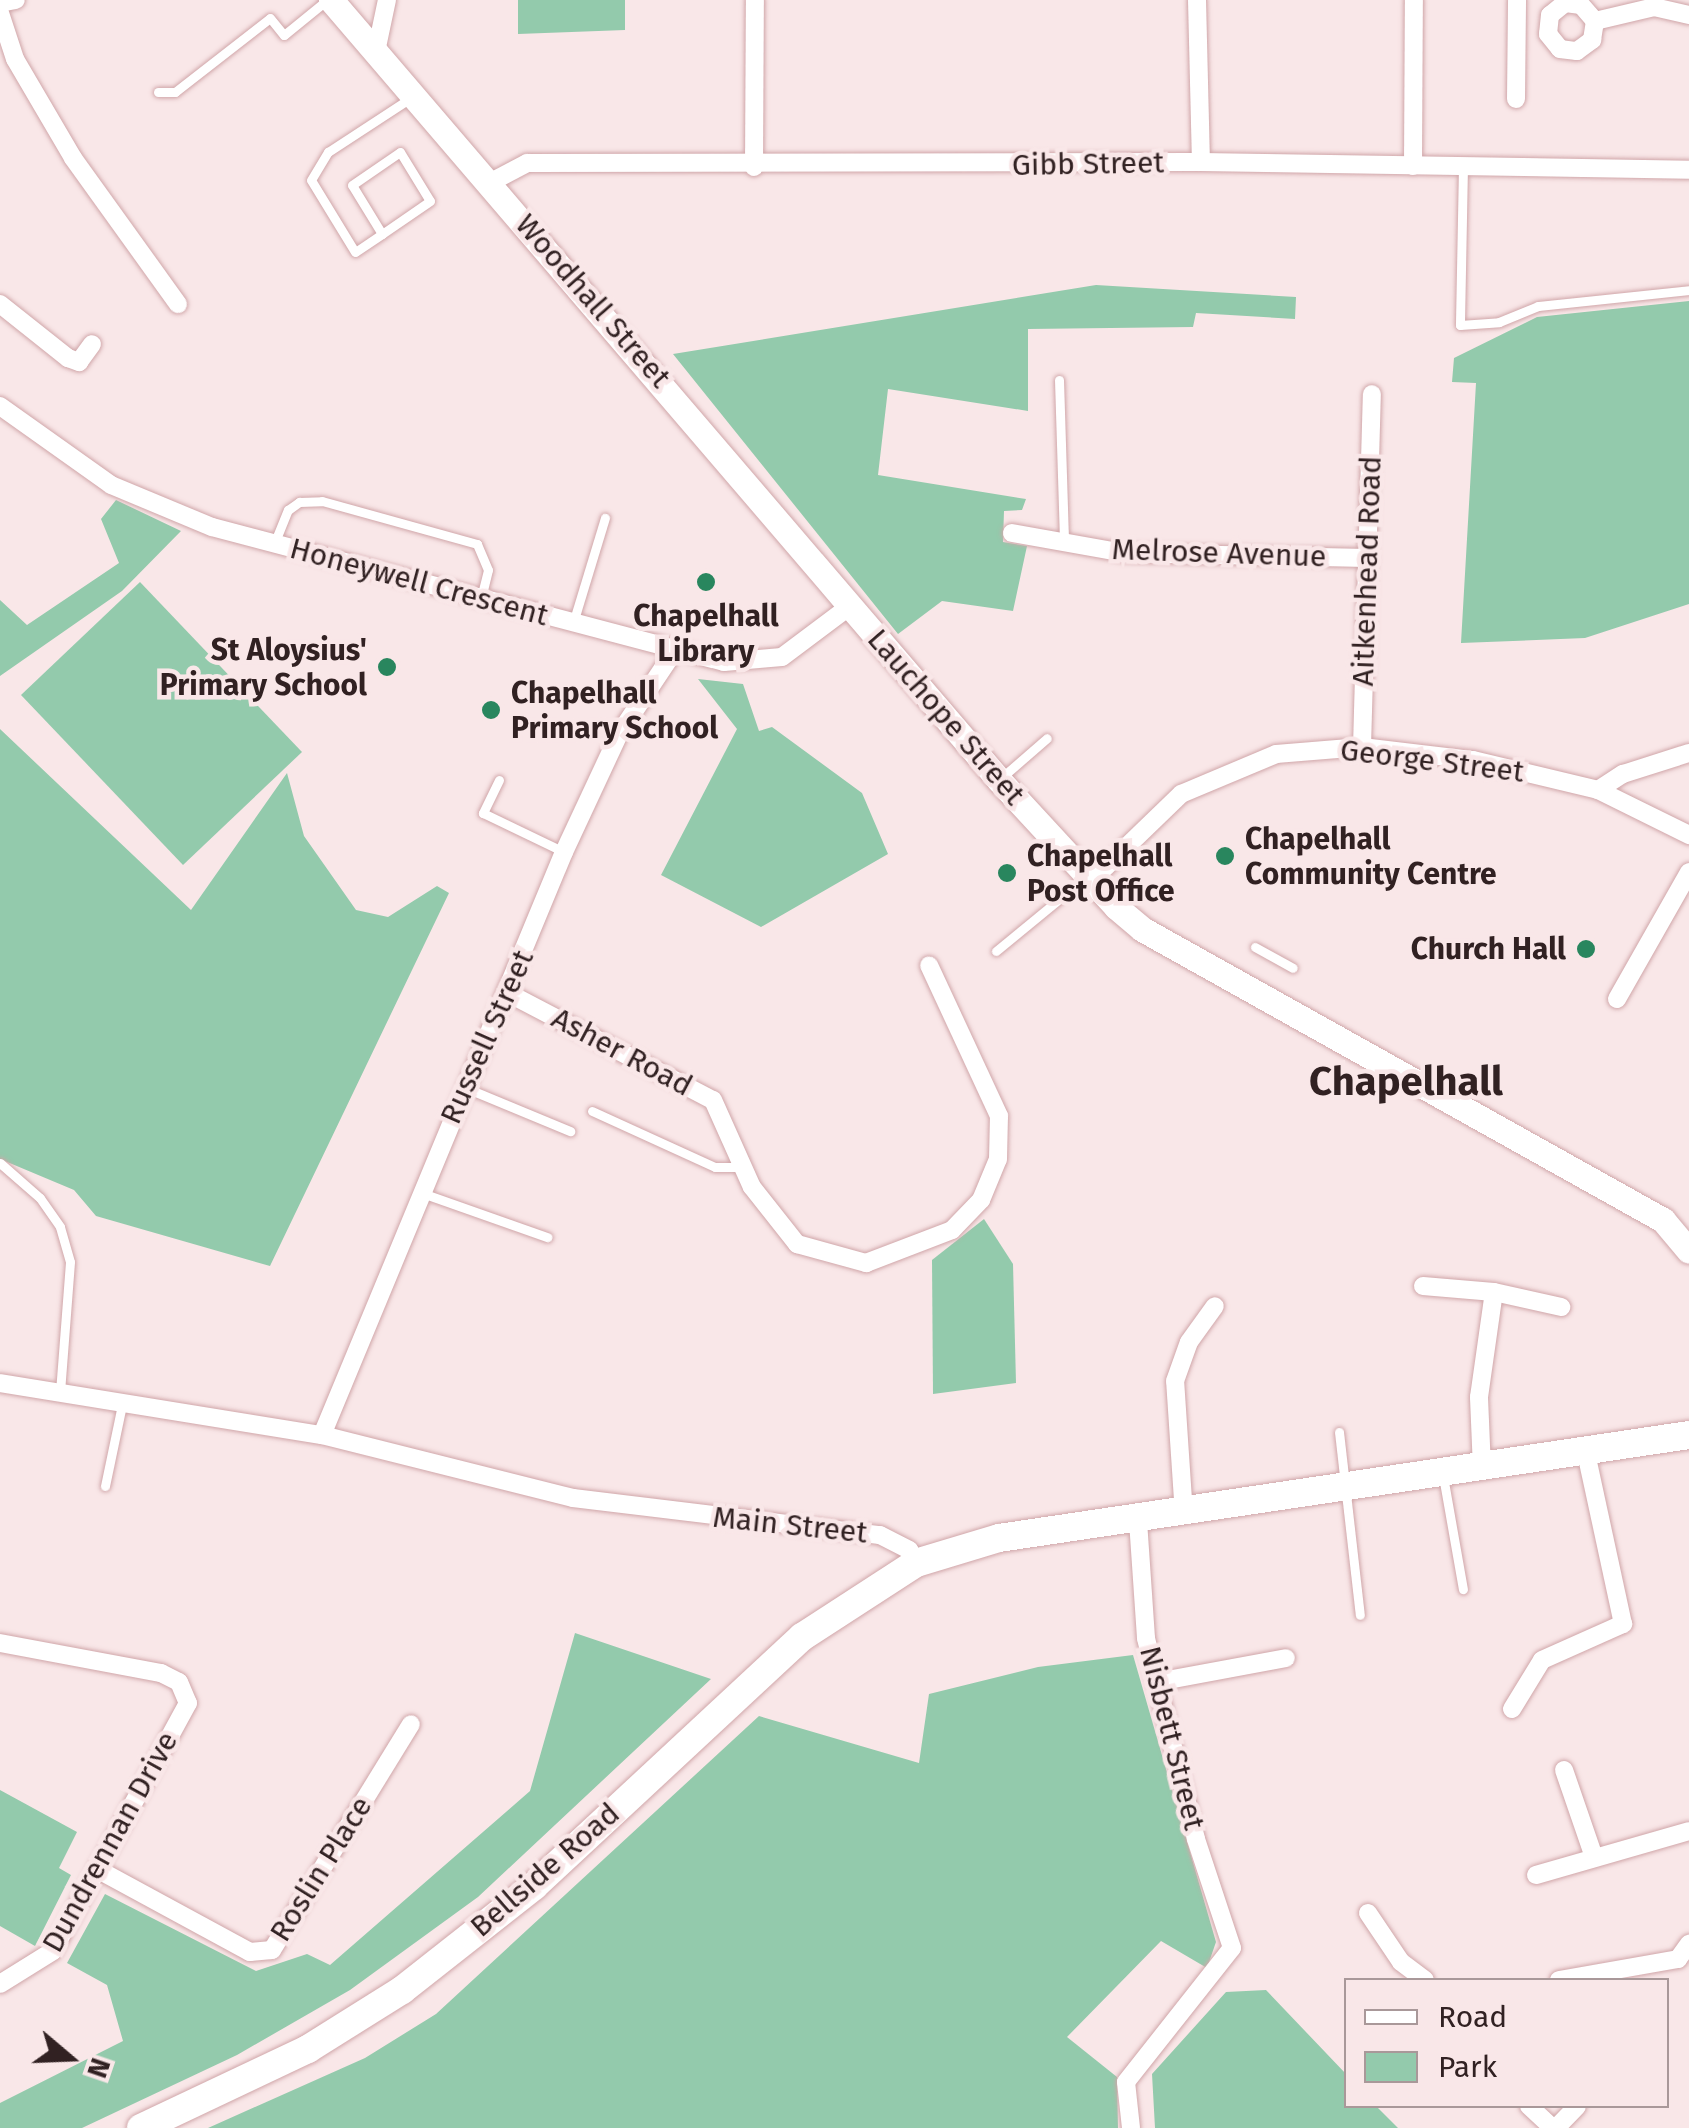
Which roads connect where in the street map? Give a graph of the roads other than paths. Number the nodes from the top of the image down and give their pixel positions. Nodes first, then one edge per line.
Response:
1 (16, 0) edge
2 (329, 0) edge
3 (387, 0) edge
4 (755, 0) edge
5 (1197, 0) edge
6 (1414, 0) edge
7 (1517, 0) edge
8 (0, 3) edge
9 (0, 13) edge
10 (1689, 15) edge
11 (1595, 22) junction
12 (1516, 26) junction
13 (1547, 27) junction
14 (376, 52) junction
15 (8, 61) edge
16 (158, 92) dead end
17 (414, 95) junction
18 (1516, 99) dead end
19 (1202, 162) junction
20 (1464, 165) junction
21 (1413, 166) junction
22 (754, 167) junction
23 (1689, 170) edge
24 (491, 182) junction
25 (382, 234) junction
26 (1689, 290) edge
27 (0, 304) edge
28 (178, 304) dead end
29 (92, 344) dead end
30 (1058, 380) dead end
31 (1372, 394) dead end
32 (0, 406) edge
33 (605, 518) dead end
34 (1012, 533) dead end
35 (1064, 542) junction
36 (274, 544) junction
37 (1368, 558) junction
38 (481, 598) junction
39 (850, 606) junction
40 (573, 623) junction
41 (675, 650) junction
42 (1048, 738) dead end
43 (1362, 747) junction
44 (1689, 753) edge
45 (499, 780) dead end
46 (999, 780) junction
47 (1598, 790) junction
48 (1689, 835) edge
49 (564, 852) junction
50 (1689, 872) edge
51 (1088, 879) junction
52 (1255, 948) dead end
53 (996, 952) dead end
54 (929, 965) dead end
55 (1294, 968) dead end
56 (506, 992) junction
57 (1617, 999) dead end
58 (464, 1088) junction
59 (592, 1111) dead end
60 (570, 1131) dead end
61 (0, 1163) edge
62 (743, 1166) junction
63 (421, 1192) junction
64 (547, 1237) dead end
65 (1689, 1251) edge
66 (1423, 1286) dead end
67 (1494, 1292) junction
68 (1215, 1306) dead end
69 (1561, 1307) dead end
70 (0, 1383) edge
71 (60, 1391) junction
72 (123, 1400) junction
73 (1339, 1432) dead end
74 (322, 1435) junction
75 (1689, 1435) edge
76 (1586, 1453) junction
77 (1482, 1469) junction
78 (1443, 1476) junction
79 (105, 1486) dead end
80 (1345, 1490) junction
81 (1184, 1515) junction
82 (1138, 1522) junction
83 (916, 1564) junction
84 (1463, 1589) dead end
85 (1360, 1615) dead end
86 (0, 1643) edge
87 (1286, 1658) dead end
88 (1157, 1682) junction
89 (1512, 1709) dead end
90 (411, 1724) dead end
91 (1564, 1770) dead end
92 (1689, 1831) edge
93 (1594, 1857) junction
94 (97, 1868) junction
95 (1536, 1876) dead end
96 (1368, 1913) dead end
97 (1689, 1944) edge
98 (1615, 1976) edge
99 (1422, 1978) edge
100 (1587, 1978) edge
101 (0, 1984) edge
102 (1531, 2108) edge
103 (1576, 2108) edge
104 (141, 2128) edge
105 (1131, 2128) edge
106 (1555, 2128) edge

1 - 8 street
2 - 14 street, Woodhall Street
2 - 16 lane
3 - 14 street
4 - 22 street
5 - 19 street
6 - 21 street
7 - 12 street
9 - 15 street
10 - 11 street
11 - 13 street
11 - 13 street
12 - 13 street
12 - 18 street
14 - 17 street, Woodhall Street
15 - 28 street
17 - 24 street, Woodhall Street
17 - 25 lane
19 - 21 street, Gibb Street
19 - 22 street, Gibb Street
20 - 21 street, Gibb Street
20 - 23 street, Gibb Street
20 - 26 lane
22 - 24 street, Gibb Street
24 - 39 street, Woodhall Street
25 - 25 lane
27 - 29 street
30 - 35 lane
31 - 37 street, Aitkenhead Road
32 - 36 street, Honeywell Crescent
33 - 40 lane
34 - 35 street, Melrose Avenue
35 - 37 street, Melrose Avenue
36 - 38 street, Honeywell Crescent
36 - 38 lane
37 - 43 street, Aitkenhead Road
38 - 40 street, Honeywell Crescent
39 - 41 street, Honeywell Crescent
39 - 46 street, Lauchope Street
40 - 41 street, Honeywell Crescent
41 - 49 street, Russell Street
42 - 46 lane
43 - 47 street, George Street
43 - 51 street, George Street
44 - 47 street
45 - 49 lane
46 - 51 street, Lauchope Street
47 - 48 street, George Street
49 - 56 street, Russell Street
50 - 57 street
51 - 53 lane
51 - 65 street, Lauchope Street
52 - 55 lane
54 - 62 street, Asher Road
56 - 58 street, Russell Street
56 - 62 street, Asher Road
58 - 60 lane
58 - 63 street, Russell Street
59 - 62 lane
61 - 71 lane
63 - 64 lane
63 - 74 street, Russell Street
66 - 67 street
67 - 69 street
67 - 77 street
68 - 81 street
70 - 71 street, Main Street
71 - 72 street, Main Street
72 - 74 street, Main Street
72 - 79 lane
73 - 80 lane
74 - 83 street, Main Street
75 - 76 main road
76 - 77 main road
76 - 89 street
77 - 78 main road
78 - 80 main road
78 - 84 lane
80 - 81 main road
80 - 85 lane
81 - 82 main road
82 - 83 main road
82 - 88 street, Nisbett Street
83 - 104 main road, Bellside Road
86 - 94 street, Dundrennan Drive
87 - 88 street
88 - 105 street, Nisbett Street
90 - 94 street, Roslin Place
91 - 93 street
92 - 93 street
93 - 95 street
94 - 101 street, Dundrennan Drive
96 - 99 street
97 - 98 street
98 - 100 street
102 - 106 street
103 - 106 street

